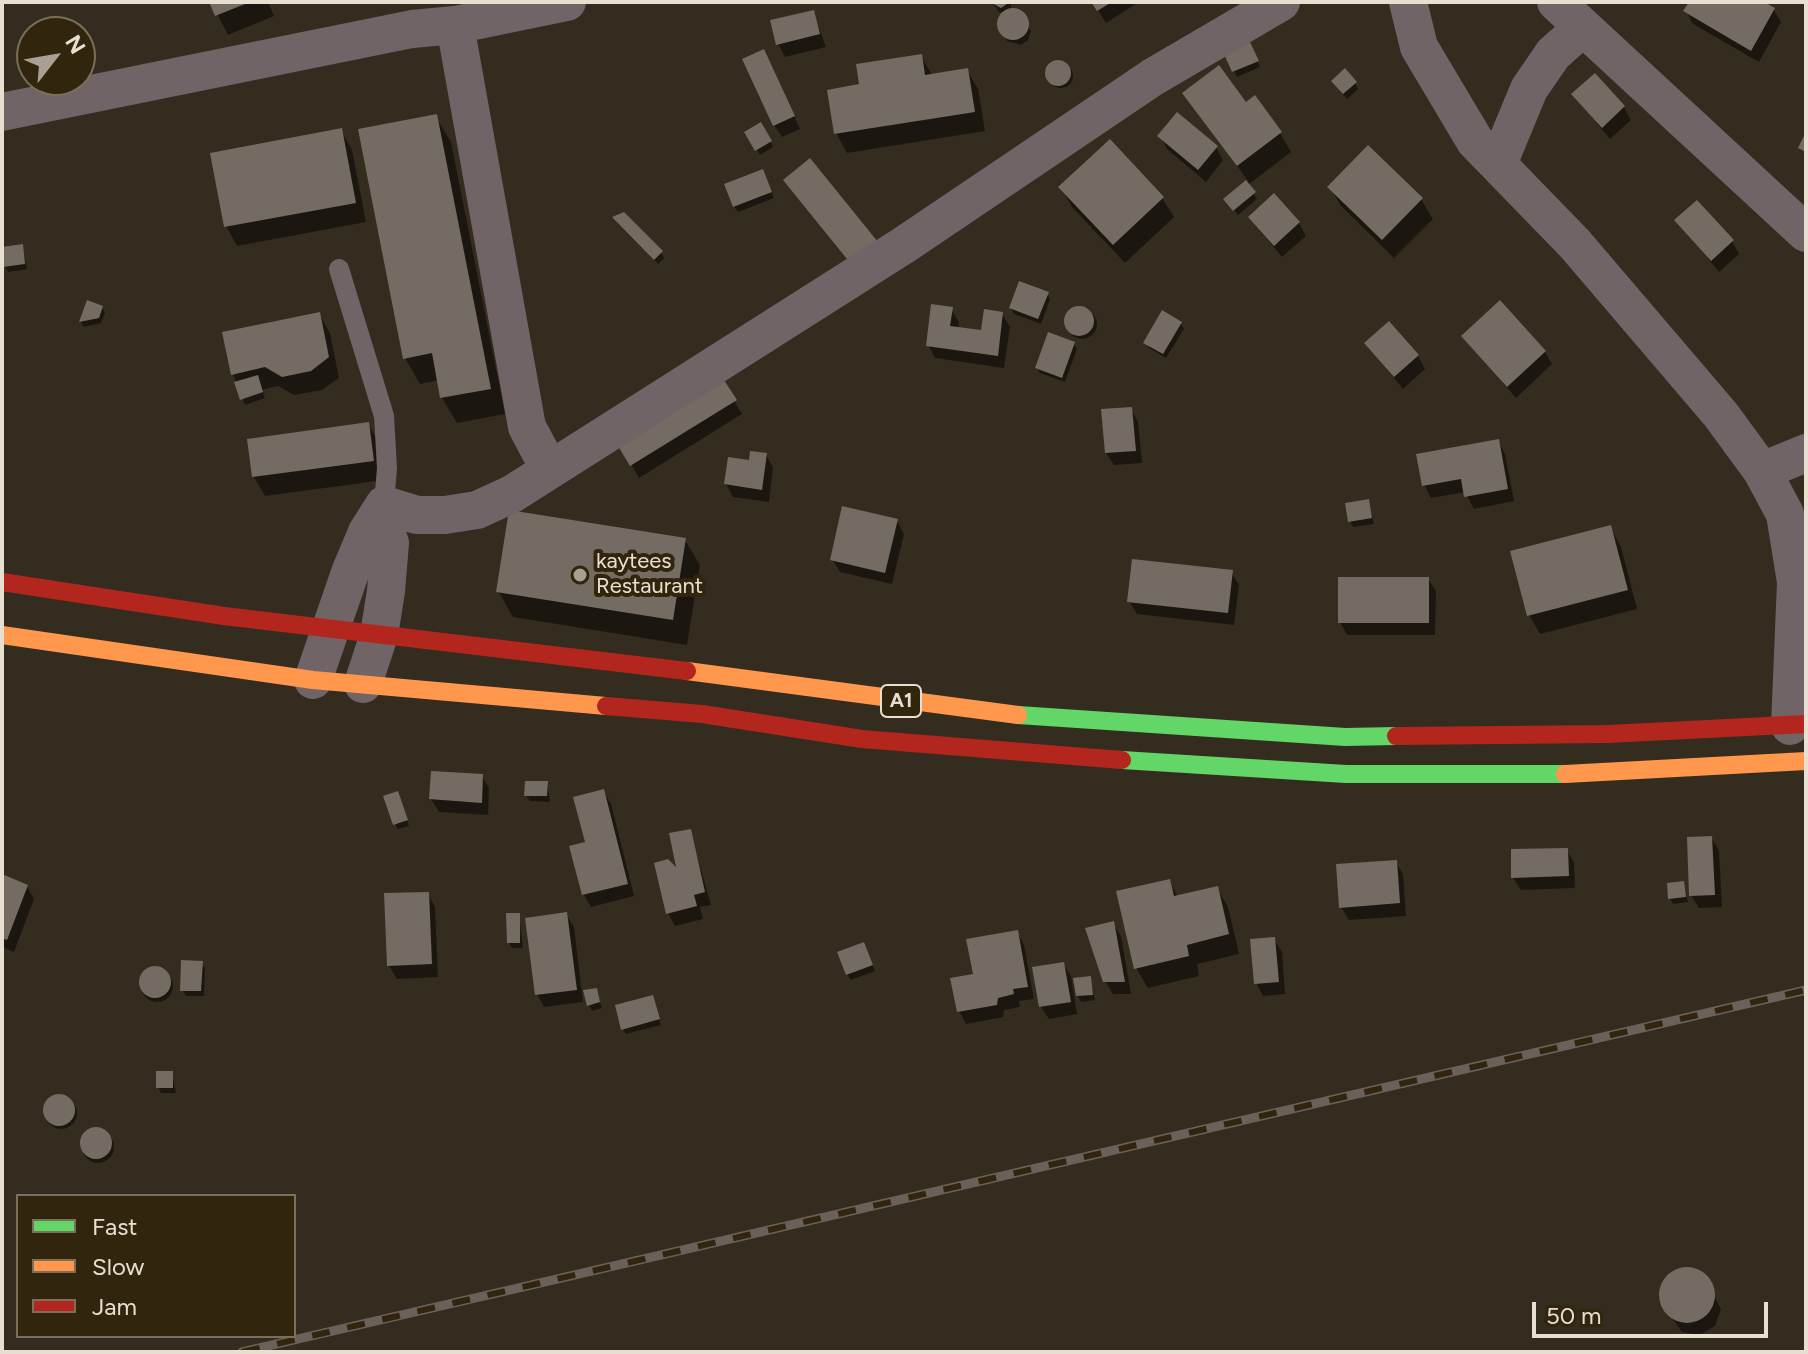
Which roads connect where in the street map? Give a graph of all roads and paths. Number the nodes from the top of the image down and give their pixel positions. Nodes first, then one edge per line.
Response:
1 (567, 2) edge
2 (1281, 2) edge
3 (1408, 2) edge
4 (408, 15) edge
5 (1569, 15) edge
6 (455, 25) junction
7 (2, 112) edge
8 (1498, 164) junction
9 (1806, 233) edge
10 (339, 269) dead end
11 (1806, 453) edge
12 (550, 470) junction
13 (1762, 471) junction
14 (382, 510) junction
15 (2, 582) edge
16 (331, 627) junction
17 (2, 635) edge
18 (379, 635) junction
19 (313, 680) junction
20 (363, 684) junction
21 (1798, 725) edge
22 (1806, 761) edge

1 - 6 street
2 - 12 street
3 - 8 street
4 - 6 street
4 - 7 street
5 - 8 street
5 - 9 street
6 - 12 street
8 - 13 street
10 - 14 lane
11 - 13 street
12 - 14 street
13 - 21 street
14 - 16 street
14 - 18 street
15 - 16 highway, A1
16 - 18 highway, A1
16 - 19 street
17 - 19 highway, A1
18 - 20 street
18 - 21 highway, A1
19 - 20 highway, A1
20 - 22 highway, A1

